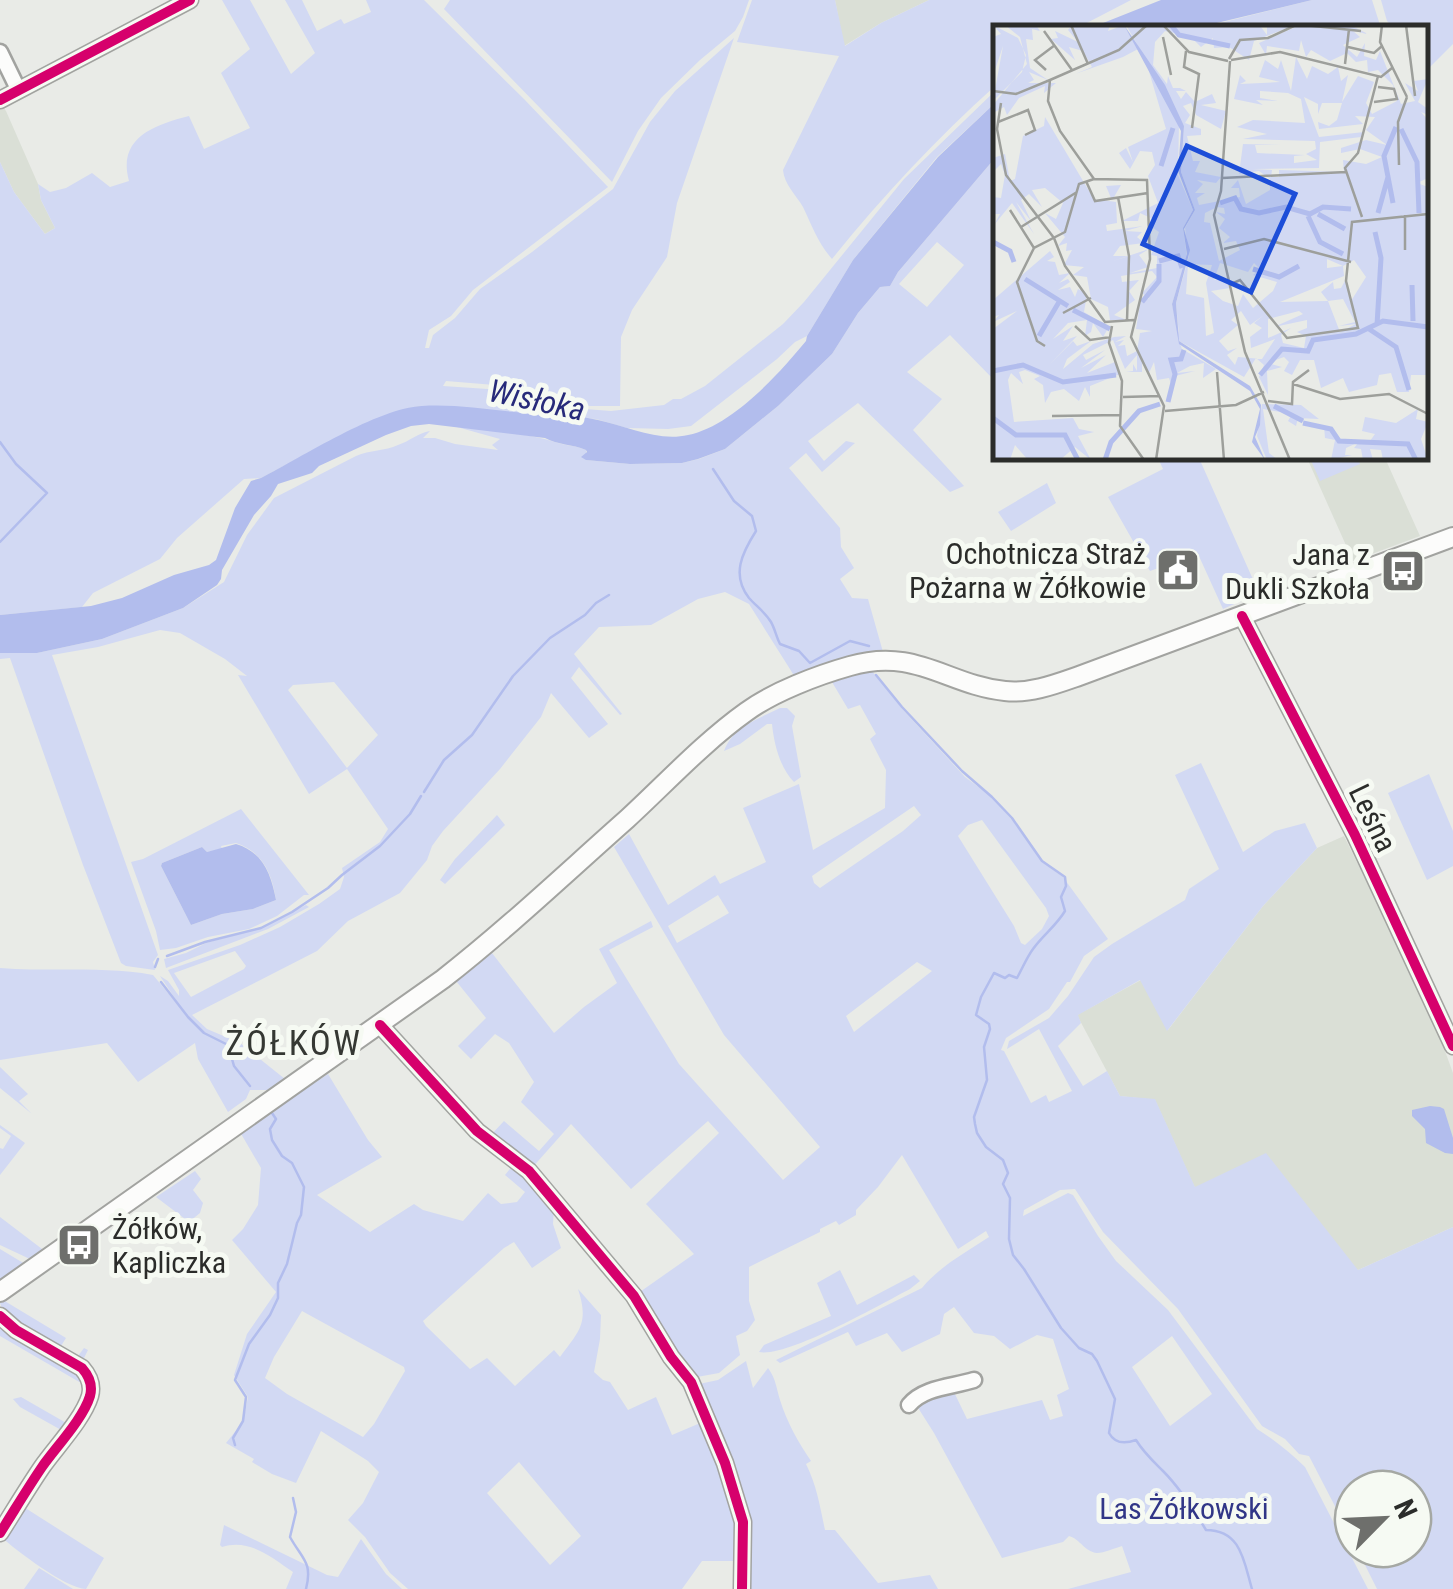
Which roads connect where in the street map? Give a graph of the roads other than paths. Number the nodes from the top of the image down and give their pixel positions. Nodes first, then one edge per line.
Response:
1 (190, 0) edge
2 (0, 52) edge
3 (18, 89) junction
4 (0, 100) edge
5 (1453, 538) edge
6 (1242, 616) junction
7 (380, 1025) junction
8 (1453, 1046) edge
9 (0, 1292) edge
10 (0, 1316) edge
11 (974, 1380) dead end
12 (909, 1405) dead end
13 (0, 1533) edge
14 (742, 1589) edge

1 - 3 street
2 - 3 street
3 - 4 street
5 - 6 main road
6 - 7 main road
6 - 8 street, Leśna
7 - 9 main road
7 - 14 street
10 - 13 street
11 - 12 street

